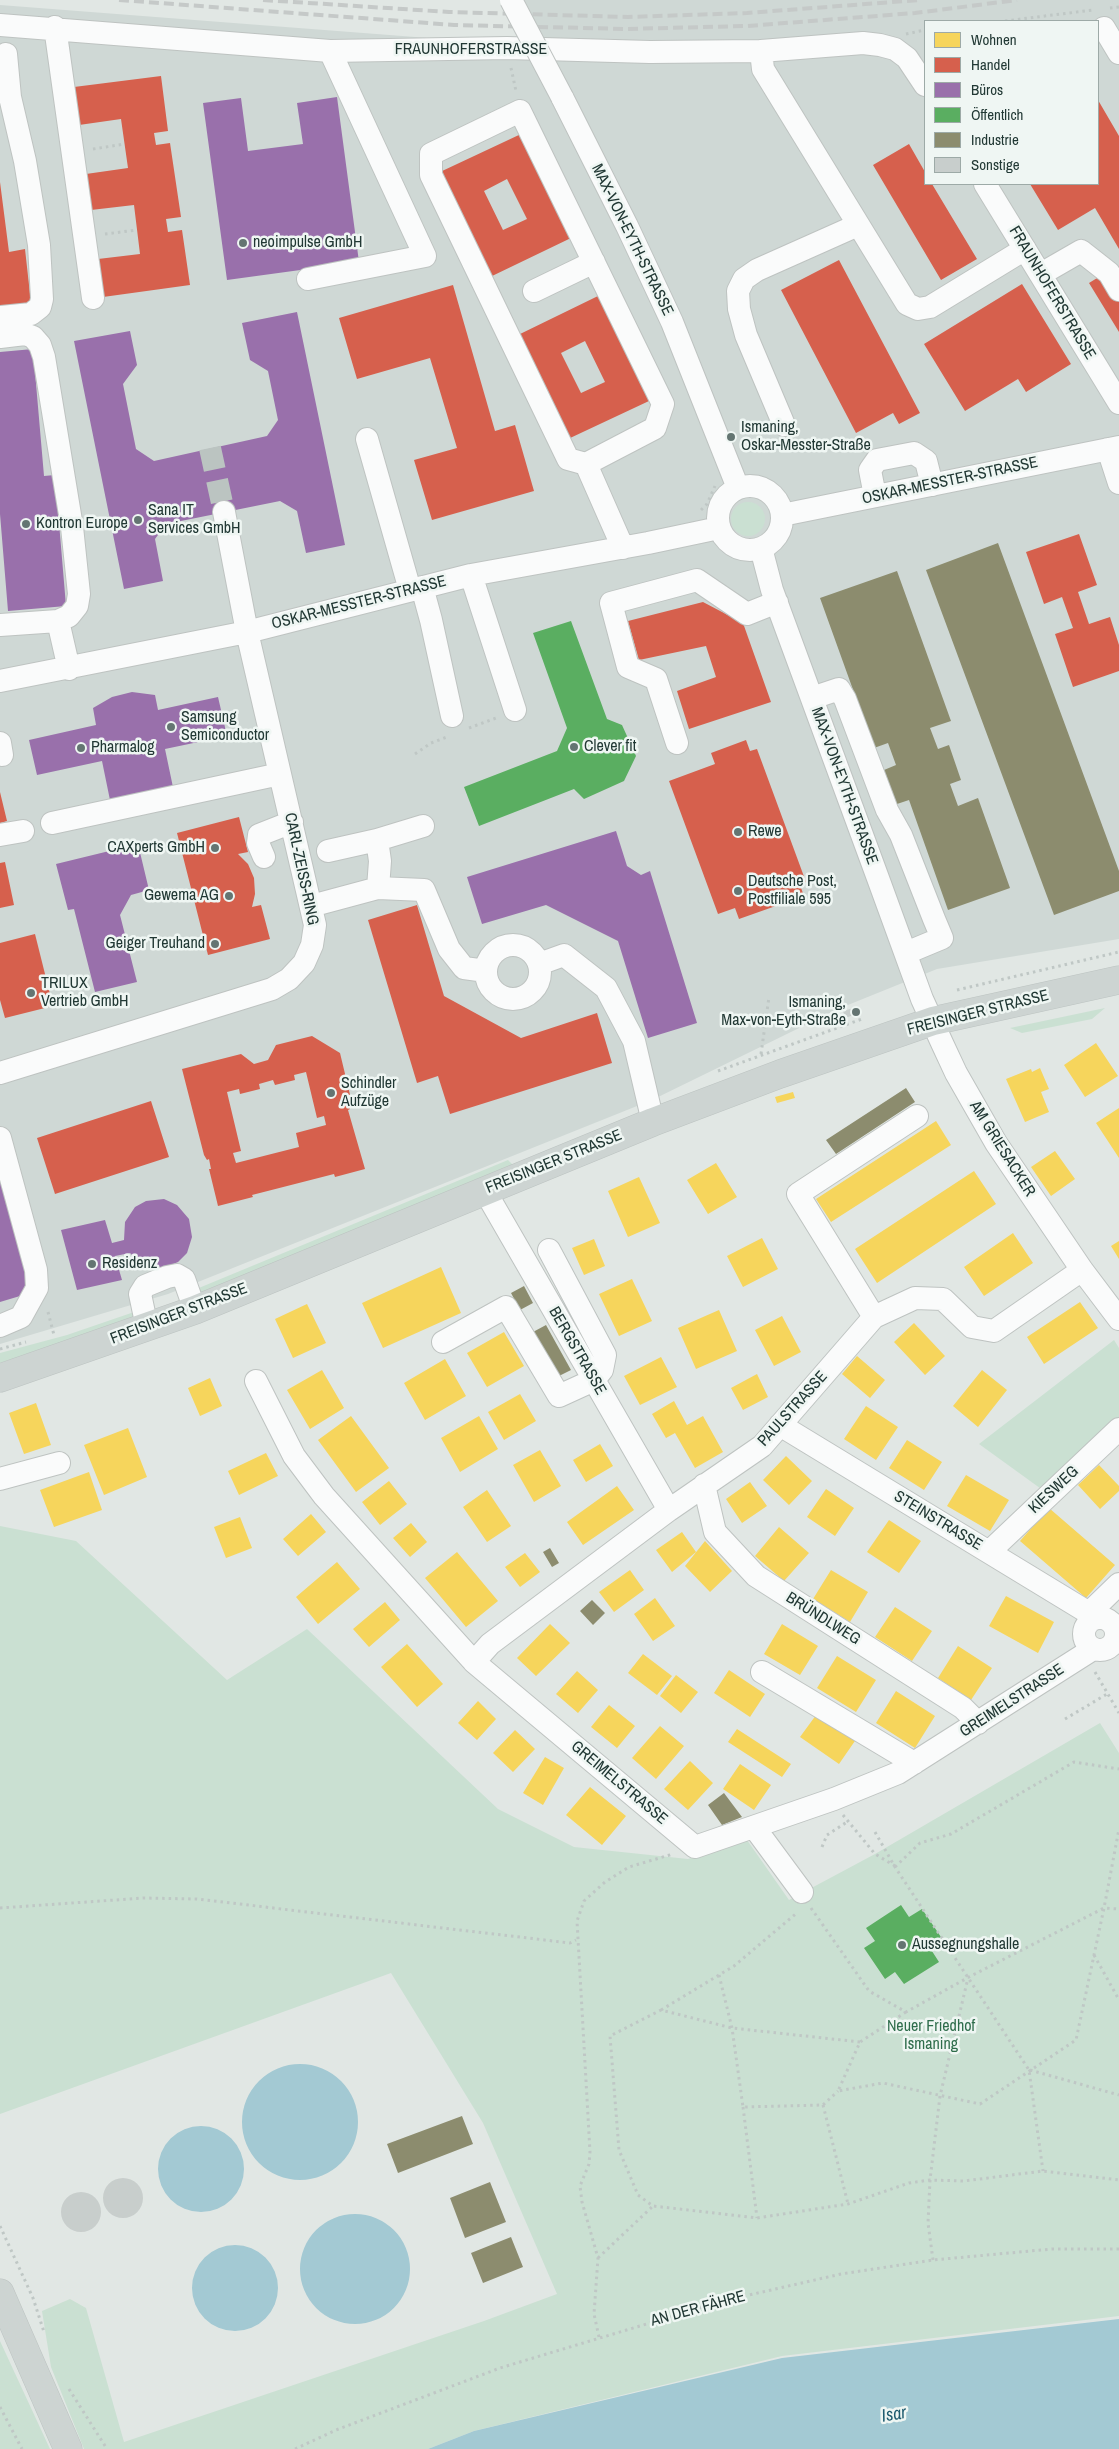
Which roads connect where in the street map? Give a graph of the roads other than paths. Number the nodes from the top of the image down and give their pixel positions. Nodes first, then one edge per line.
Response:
1 (511, 0) edge
2 (0, 24) edge
3 (27, 26) junction
4 (55, 27) junction
5 (1107, 28) edge
6 (761, 50) junction
7 (330, 51) junction
8 (1119, 53) edge
9 (3, 54) edge
10 (923, 76) edge
11 (986, 185) edge
12 (858, 224) junction
13 (1025, 249) junction
14 (594, 262) junction
15 (1040, 274) junction
16 (308, 279) dead end
17 (1119, 290) edge
18 (534, 291) dead end
19 (93, 298) dead end
20 (0, 317) edge
21 (0, 338) edge
22 (1119, 403) edge
23 (784, 426) dead end
24 (367, 439) dead end
25 (1113, 448) edge
26 (586, 464) junction
27 (1119, 483) edge
28 (932, 485) junction
29 (738, 488) junction
30 (875, 496) junction
31 (224, 512) tunnel mouth
32 (782, 515) junction
33 (719, 528) junction
34 (623, 548) junction
35 (761, 548) junction
36 (471, 575) junction
37 (416, 589) junction
38 (777, 602) junction
39 (58, 621) junction
40 (0, 625) edge
41 (247, 632) junction
42 (69, 669) junction
43 (0, 681) edge
44 (812, 698) junction
45 (515, 710) dead end
46 (452, 716) dead end
47 (677, 743) dead end
48 (280, 774) junction
49 (292, 822) junction
50 (52, 823) dead end
51 (424, 826) dead end
52 (23, 831) dead end
53 (0, 835) edge
54 (377, 840) junction
55 (328, 851) dead end
56 (264, 857) dead end
57 (378, 888) junction
58 (311, 906) junction
59 (906, 953) junction
60 (539, 964) junction
61 (486, 971) junction
62 (1119, 980) edge
63 (933, 1021) junction
64 (0, 1073) edge
65 (917, 1116) dead end
66 (653, 1122) junction
67 (0, 1138) edge
68 (484, 1191) junction
69 (549, 1250) dead end
70 (1082, 1270) junction
71 (194, 1310) junction
72 (874, 1317) junction
73 (1119, 1319) edge
74 (0, 1326) edge
75 (146, 1327) junction
76 (443, 1342) dead end
77 (0, 1378) edge
78 (594, 1380) junction
79 (256, 1381) dead end
80 (780, 1425) junction
81 (1119, 1429) edge
82 (59, 1463) dead end
83 (0, 1479) edge
84 (704, 1486) junction
85 (670, 1510) junction
86 (989, 1552) junction
87 (1119, 1584) edge
88 (1091, 1616) junction
89 (1118, 1640) edge
90 (1088, 1652) junction
91 (474, 1662) junction
92 (762, 1672) dead end
93 (978, 1723) junction
94 (914, 1763) junction
95 (754, 1828) junction
96 (805, 1898) road end
97 (2, 2305) edge
98 (68, 2449) edge

1 - 29 street, MAX-VON-EYTH-STRASSE, bridge
2 - 3 street, FRAUNHOFERSTRASSE
3 - 4 street, FRAUNHOFERSTRASSE
3 - 9 street
4 - 7 street, FRAUNHOFERSTRASSE
4 - 19 street
5 - 8 street
6 - 7 street, FRAUNHOFERSTRASSE
6 - 10 street, FRAUNHOFERSTRASSE
6 - 12 street
7 - 16 street
9 - 20 street
11 - 13 street, FRAUNHOFERSTRASSE
12 - 13 street
12 - 23 street
13 - 15 street, FRAUNHOFERSTRASSE
14 - 18 street
14 - 26 street
14 - 26 street
15 - 17 street
15 - 22 street, FRAUNHOFERSTRASSE
21 - 39 street
24 - 37 street
25 - 27 street
25 - 28 street, OSKAR-MESSTER-STRASSE
26 - 34 street
28 - 30 street, OSKAR-MESSTER-STRASSE
28 - 30 street
29 - 32 street
29 - 33 street
30 - 32 street, OSKAR-MESSTER-STRASSE
31 - 41 street, CARL-ZEISS-RING
32 - 35 street
33 - 34 street, OSKAR-MESSTER-STRASSE
33 - 35 street
34 - 36 street, OSKAR-MESSTER-STRASSE
35 - 38 street, MAX-VON-EYTH-STRASSE
36 - 37 street, OSKAR-MESSTER-STRASSE
36 - 45 street
37 - 41 street, OSKAR-MESSTER-STRASSE
37 - 46 street
38 - 44 street, MAX-VON-EYTH-STRASSE
38 - 47 street
39 - 40 street
39 - 42 street
41 - 42 street, OSKAR-MESSTER-STRASSE
41 - 48 street, CARL-ZEISS-RING
42 - 43 street, OSKAR-MESSTER-STRASSE
44 - 59 street, MAX-VON-EYTH-STRASSE
44 - 59 street
48 - 49 street, CARL-ZEISS-RING
48 - 50 street
49 - 56 street
49 - 58 street, CARL-ZEISS-RING
51 - 54 street
52 - 53 street
54 - 55 street
54 - 57 street
57 - 58 street
57 - 61 street
58 - 64 street, CARL-ZEISS-RING
59 - 63 street, MAX-VON-EYTH-STRASSE
60 - 61 street
60 - 61 street
60 - 66 street
62 - 63 main road, FREISINGER STRASSE
63 - 66 main road, FREISINGER STRASSE
63 - 70 street, AM GRIESACKER
65 - 72 street
66 - 68 main road, FREISINGER STRASSE
67 - 74 street
68 - 71 main road, FREISINGER STRASSE
68 - 78 street, BERGSTRASSE
69 - 78 street
70 - 72 street
70 - 73 street, AM GRIESACKER
71 - 75 main road, FREISINGER STRASSE
71 - 75 street
72 - 80 street, PAULSTRASSE
75 - 77 main road, FREISINGER STRASSE
76 - 78 street
78 - 85 street, BERGSTRASSE
79 - 91 street, GREIMELSTRASSE
80 - 84 street, PAULSTRASSE
80 - 86 street, STEINSTRASSE
81 - 86 street, KIESWEG
82 - 83 street
84 - 85 street, PAULSTRASSE
84 - 93 street, BRÜNDLWEG
85 - 91 street, PAULSTRASSE
86 - 88 street, STEINSTRASSE
87 - 88 street
88 - 89 street
88 - 90 street
89 - 90 street
90 - 93 street, GREIMELSTRASSE
91 - 95 street, GREIMELSTRASSE
92 - 94 street
93 - 94 street, GREIMELSTRASSE
94 - 95 street, GREIMELSTRASSE
95 - 96 street
97 - 98 main road

